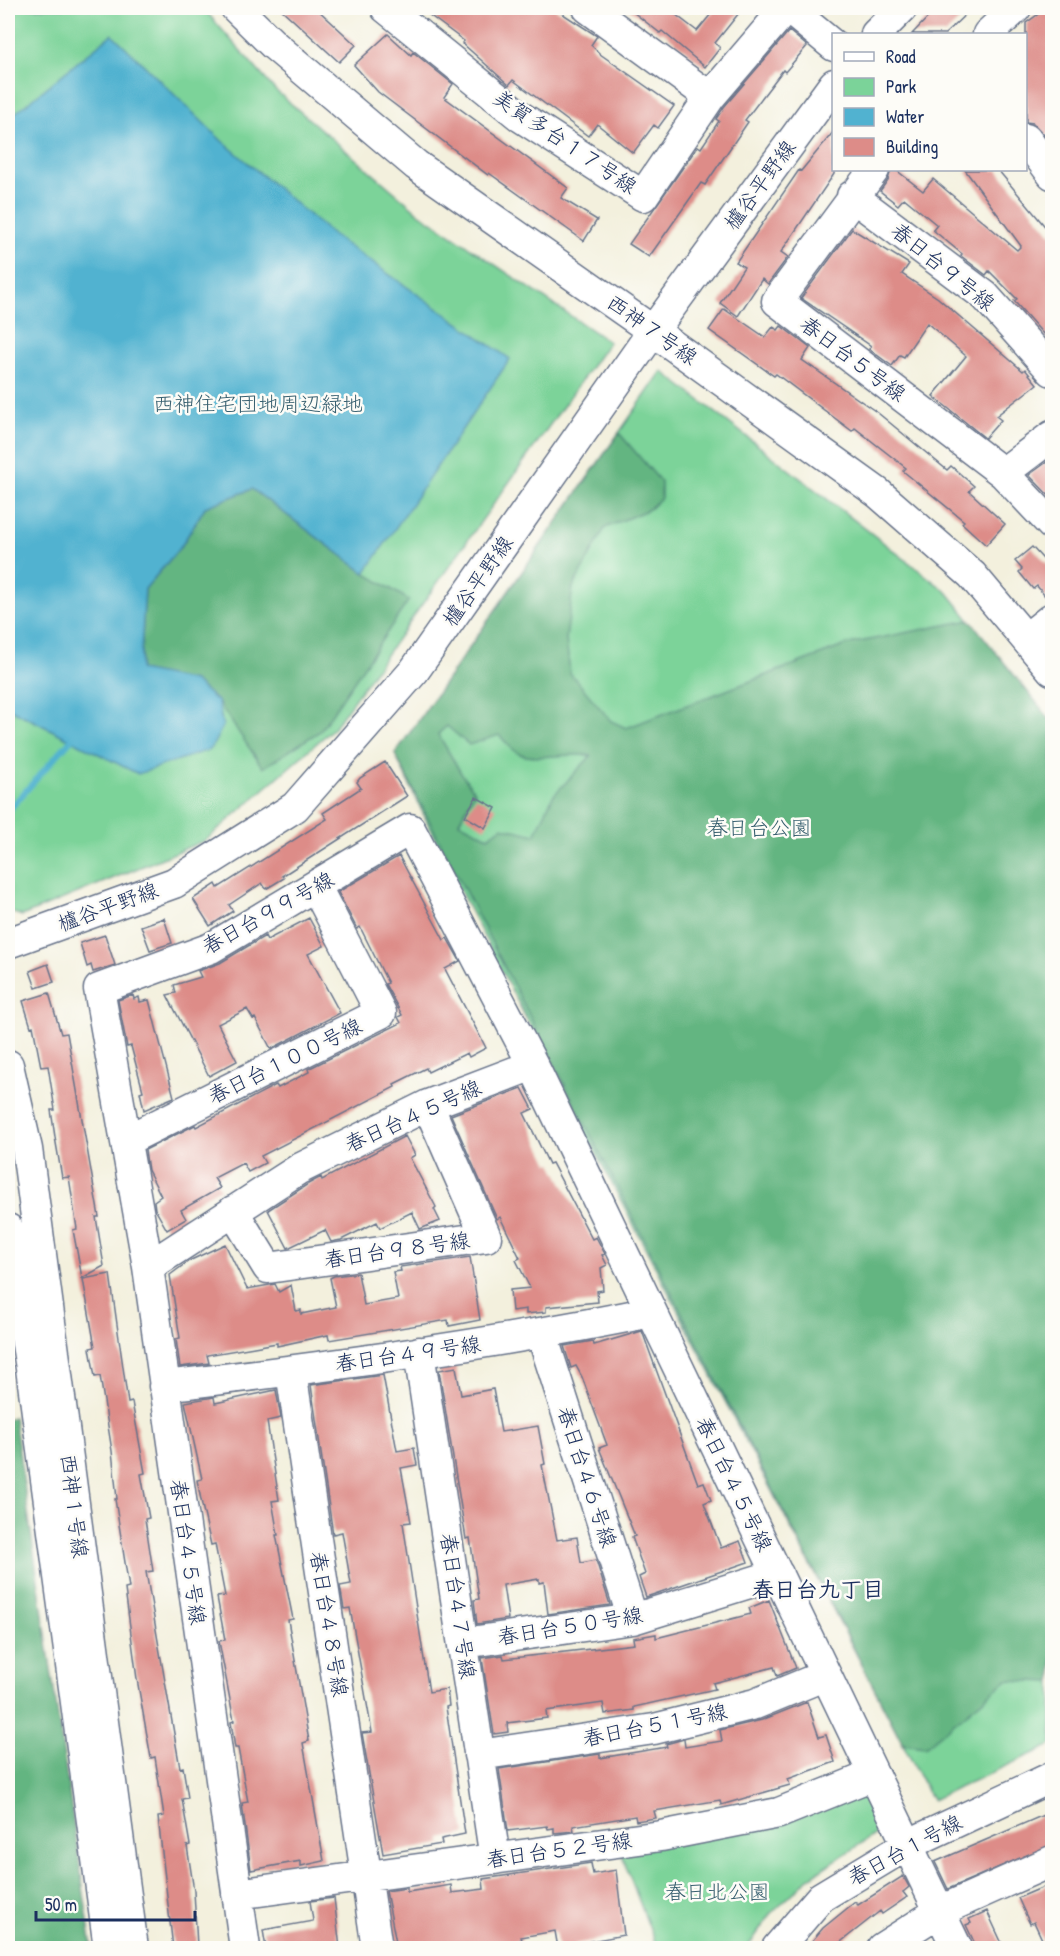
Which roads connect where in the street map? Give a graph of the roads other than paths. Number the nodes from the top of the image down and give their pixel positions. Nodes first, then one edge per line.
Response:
1 (236, 8) edge
2 (386, 8) edge
3 (588, 8) edge
4 (787, 8) edge
5 (902, 8) edge
6 (1016, 8) edge
7 (877, 33) edge
8 (989, 33) edge
9 (832, 44) edge
10 (832, 87) edge
11 (710, 98) junction
12 (1027, 140) edge
13 (873, 171) edge
14 (1053, 174) edge
15 (852, 196) junction
16 (653, 331) junction
17 (1053, 371) edge
18 (1053, 436) edge
19 (1003, 473) junction
20 (1051, 520) edge
21 (1053, 618) edge
22 (1027, 638) junction
23 (1053, 670) edge
24 (316, 887) junction
25 (8, 943) edge
26 (8, 1065) edge
27 (533, 1065) junction
28 (428, 1105) junction
29 (127, 1140) junction
30 (233, 1210) junction
31 (8, 1229) edge
32 (148, 1267) junction
33 (651, 1312) junction
34 (542, 1335) junction
35 (419, 1352) junction
36 (31, 1368) edge
37 (291, 1371) junction
38 (164, 1386) junction
39 (778, 1574) junction
40 (633, 1619) junction
41 (464, 1643) junction
42 (826, 1675) junction
43 (479, 1755) junction
44 (873, 1775) junction
45 (1053, 1777) edge
46 (907, 1845) junction
47 (495, 1859) junction
48 (1053, 1861) edge
49 (367, 1877) junction
50 (237, 1894) junction
51 (940, 1911) junction
52 (109, 1948) edge
53 (133, 1948) edge
54 (245, 1948) edge
55 (377, 1948) edge
56 (777, 1948) edge
57 (882, 1948) edge
58 (957, 1948) edge

1 - 16 street, 西神７号線
2 - 11 street, 美賀多台１７号線
3 - 11 street
4 - 9 street
4 - 11 street, 美賀多台１７号線
5 - 7 street
6 - 8 street
10 - 16 street, 櫨谷平野線
12 - 14 street
13 - 15 street, 春日台５号線
15 - 17 street, 春日台９号線
15 - 19 street, 春日台５号線
16 - 22 street, 西神７号線
16 - 25 street, 櫨谷平野線
18 - 19 street
19 - 20 street, 春日台５号線
21 - 22 street
22 - 23 street, 西神７号線
24 - 27 street, 春日台９９号線
24 - 29 street, 春日台９９号線
24 - 29 street, 春日台１００号線
26 - 36 street, 西神１号線
27 - 28 street, 春日台４５号線
27 - 33 street, 春日台４５号線
28 - 30 street, 春日台４５号線
28 - 30 street, 春日台９８号線
29 - 32 street, 春日台９９号線
30 - 32 street, 春日台４５号線
31 - 36 street, 西神１号線
32 - 38 street, 春日台４５号線
33 - 34 street, 春日台４９号線
33 - 39 street, 春日台４５号線
34 - 35 street, 春日台４９号線
34 - 40 street, 春日台４６号線
35 - 37 street, 春日台４９号線
35 - 41 street, 春日台４７号線
36 - 52 street, 西神１号線
36 - 53 street, 西神１号線
37 - 38 street, 春日台４９号線
37 - 49 street, 春日台４８号線
38 - 50 street, 春日台４５号線
39 - 40 street, 春日台５０号線
39 - 42 street, 春日台４５号線
40 - 41 street, 春日台５０号線
41 - 43 street, 春日台４７号線
42 - 43 street, 春日台５１号線
42 - 44 street, 春日台４５号線
43 - 47 street, 春日台４７号線
44 - 46 street, 春日台４５号線
44 - 47 street, 春日台５２号線
45 - 46 street, 春日台１号線
46 - 51 street, 春日台４５号線
46 - 56 street, 春日台１号線
47 - 49 street, 春日台５２号線
48 - 51 street
49 - 50 street, 春日台５２号線
49 - 55 street, 春日台４８号線
50 - 54 street, 春日台４５号線
51 - 57 street
51 - 58 street, 春日台４５号線

